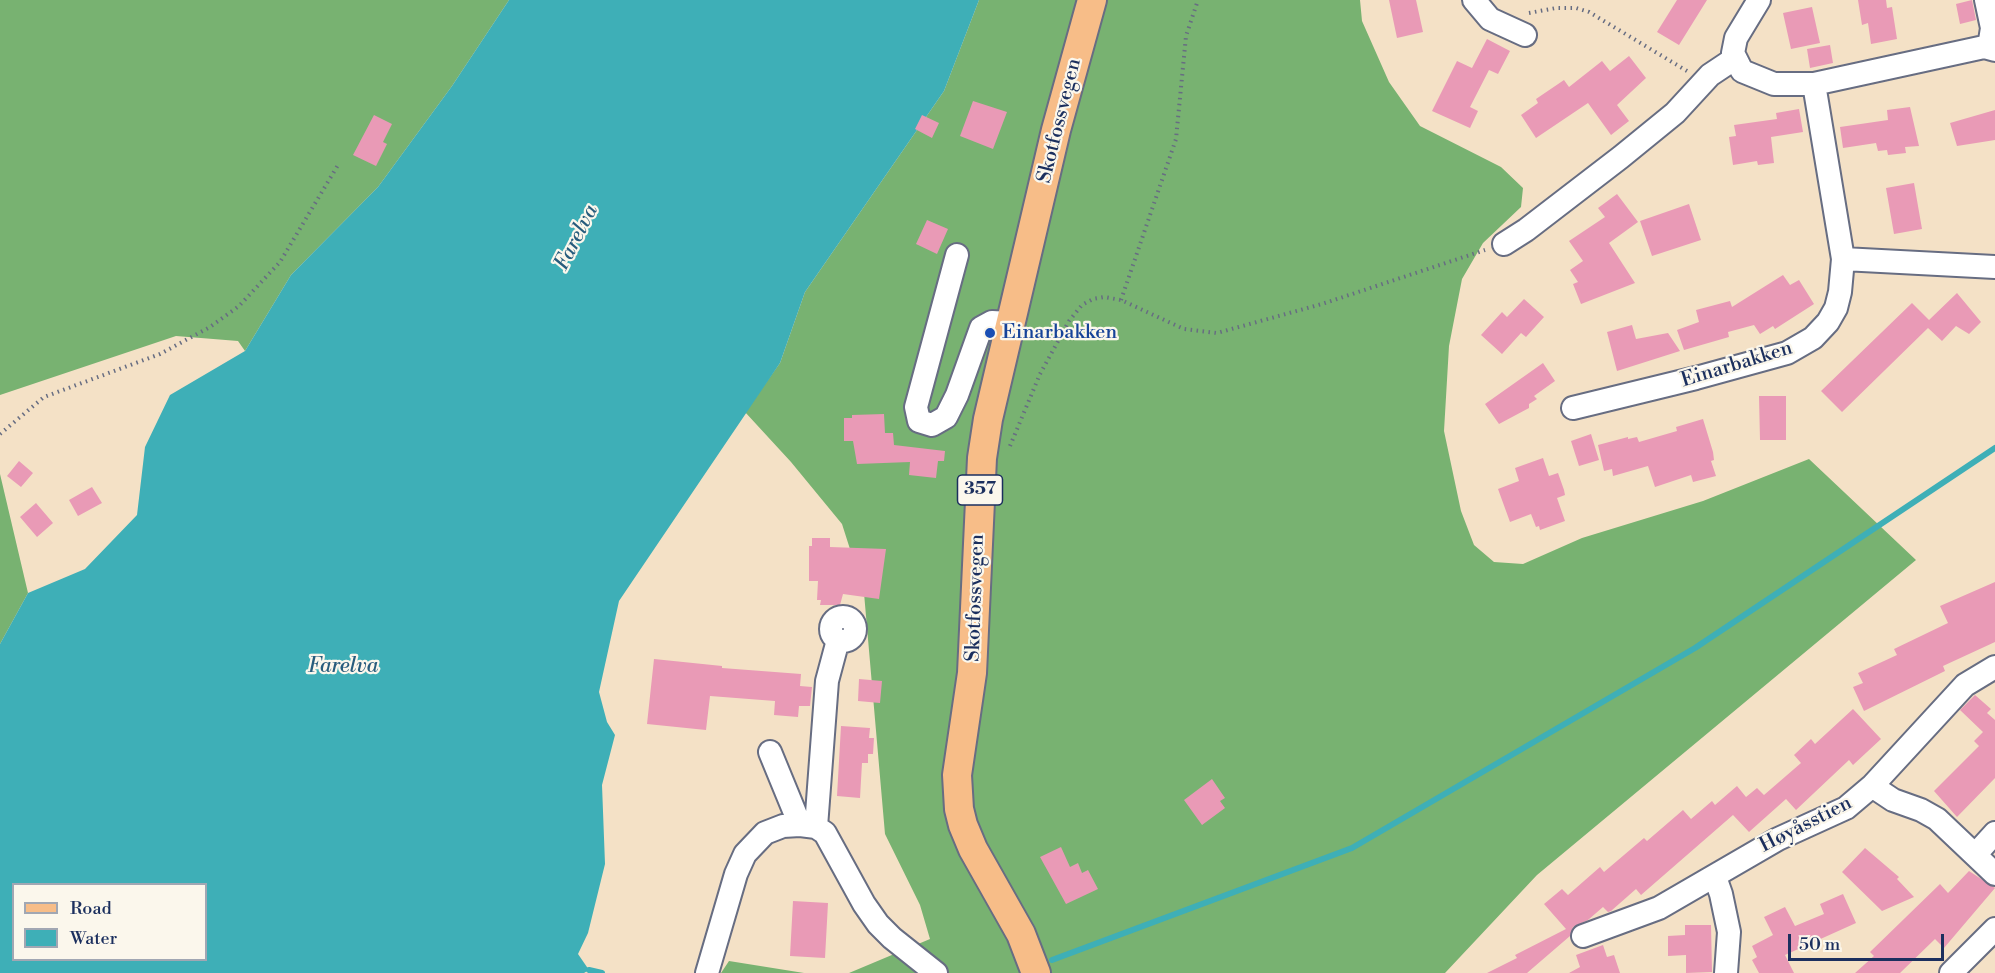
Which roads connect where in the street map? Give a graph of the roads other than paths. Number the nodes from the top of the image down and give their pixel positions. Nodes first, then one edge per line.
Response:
1 (1092, 0) edge
2 (1474, 0) edge
3 (1759, 0) edge
4 (1986, 0) edge
5 (1515, 31) road end
6 (1992, 48) edge
7 (1734, 59) junction
8 (1814, 84) junction
9 (1504, 244) road end
10 (957, 255) dead end
11 (1843, 259) junction
12 (1995, 267) edge
13 (1009, 323) junction
14 (1573, 408) dead end
15 (838, 640) dead end
16 (1995, 667) edge
17 (770, 752) dead end
18 (1872, 786) junction
19 (808, 826) junction
20 (1995, 833) edge
21 (1975, 855) junction
22 (1995, 874) edge
23 (1715, 877) junction
24 (1995, 929) edge
25 (1583, 936) dead end
26 (707, 970) edge
27 (936, 973) edge
28 (1036, 973) edge
29 (1726, 973) edge
30 (1951, 973) edge

1 - 13 main road, Skotfossvegen / 357
2 - 5 street
3 - 7 street
4 - 6 street
6 - 8 street
7 - 8 street
7 - 9 street
8 - 11 street, Einarbakken
10 - 13 street
11 - 12 street
11 - 14 street, Einarbakken
13 - 28 main road, Skotfossvegen / 357
15 - 19 street
16 - 18 street, Høyåsstien
17 - 19 street
18 - 21 street
18 - 23 street, Høyåsstien
19 - 26 street
19 - 27 street
20 - 21 street
21 - 22 street
23 - 25 street, Høyåsstien
23 - 29 street
24 - 30 street

